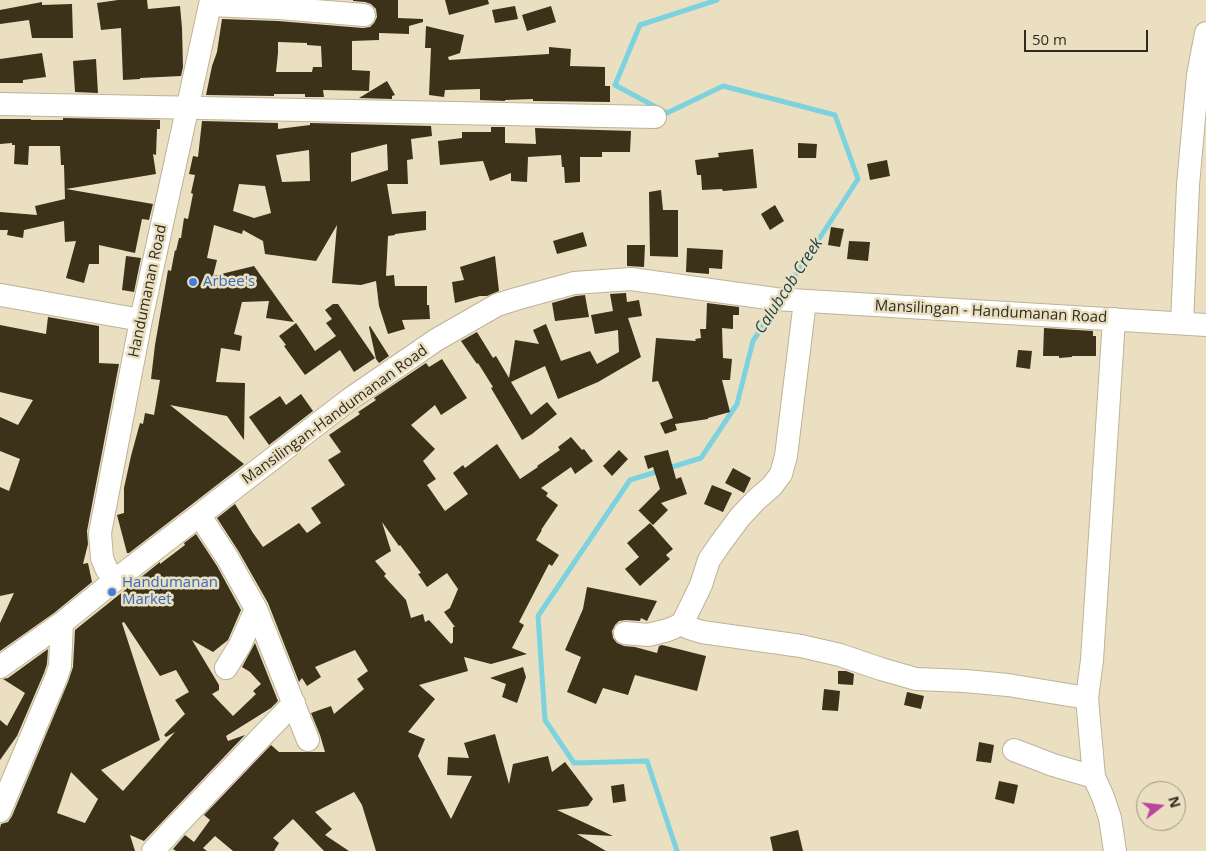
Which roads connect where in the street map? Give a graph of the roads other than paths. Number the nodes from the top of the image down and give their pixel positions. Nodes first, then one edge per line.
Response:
1 (210, 3) edge
2 (364, 15) dead end
3 (1206, 33) edge
4 (0, 104) edge
5 (187, 107) junction
6 (655, 117) dead end
7 (1, 295) edge
8 (775, 299) joint
9 (803, 301) junction
10 (1114, 319) junction
11 (141, 320) junction
12 (1182, 323) junction
13 (1206, 325) edge
14 (200, 516) junction
15 (114, 580) junction
16 (256, 610) junction
17 (62, 623) junction
18 (682, 624) junction
19 (625, 634) dead end
20 (0, 667) edge
21 (226, 668) dead end
22 (1087, 698) junction
23 (294, 703) junction
24 (308, 740) dead end
25 (1014, 750) dead end
26 (1094, 777) junction
27 (0, 811) edge
28 (153, 851) edge
29 (1115, 851) edge

1 - 2 street
1 - 5 street, Handumanan Road
3 - 12 street
4 - 5 street
5 - 6 street
5 - 11 street, Handumanan Road
7 - 11 street
8 - 9 street, Mansilingan - Handumanan Road
8 - 14 street, Mansilingan-Handumanan Road
9 - 10 street, Mansilingan - Handumanan Road
9 - 18 street
10 - 12 street, Mansilingan - Handumanan Road
10 - 22 street
11 - 15 street, Handumanan Road
12 - 13 street, Mansilingan - Handumanan Road
14 - 15 street, Mansilingan-Handumanan Road
14 - 16 street
15 - 17 street, Mansilingan-Handumanan Road
16 - 21 street
16 - 23 street
17 - 20 street, Mansilingan-Handumanan Road
17 - 27 street
18 - 19 street
18 - 22 street
22 - 26 street
23 - 24 street
23 - 28 street
25 - 26 street
26 - 29 street

